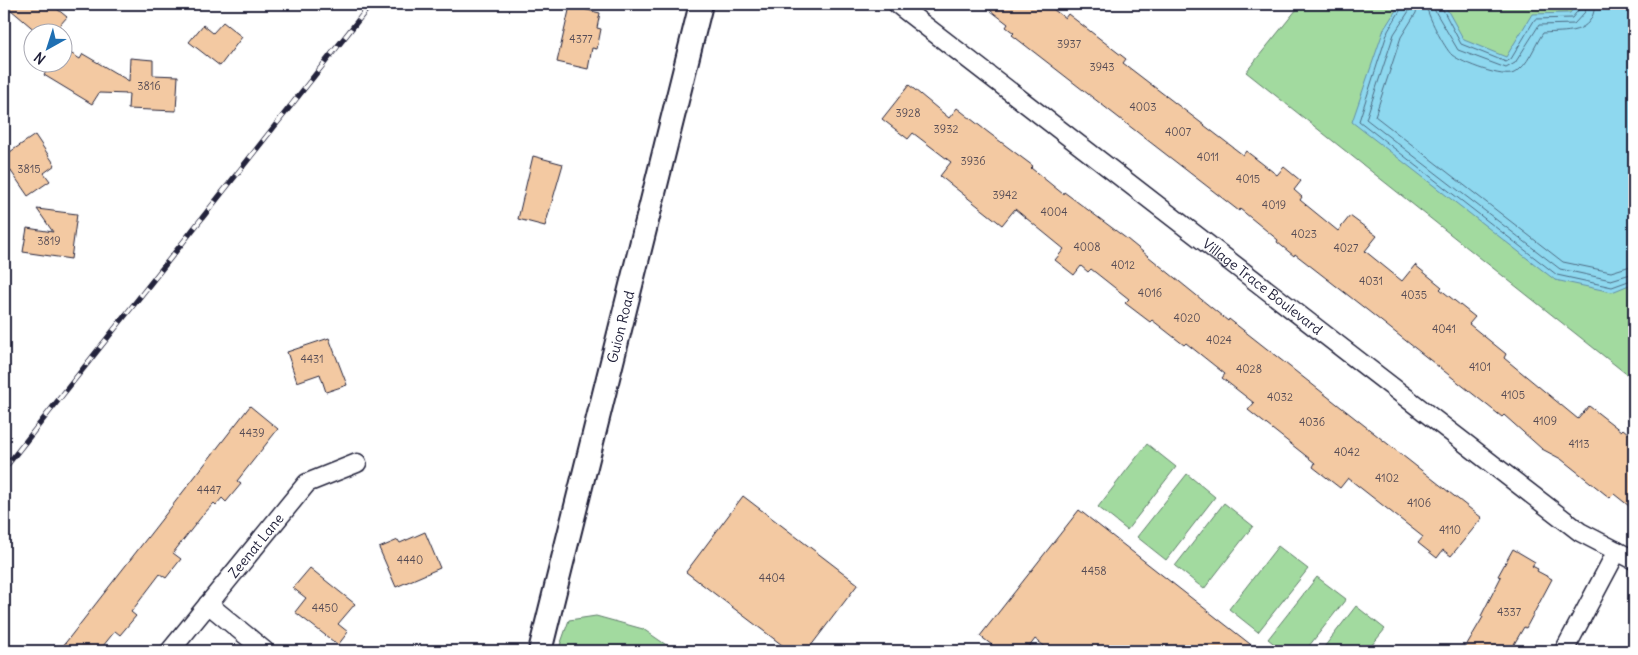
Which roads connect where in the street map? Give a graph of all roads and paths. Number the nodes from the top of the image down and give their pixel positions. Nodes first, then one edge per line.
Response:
1 (701, 4) edge
2 (898, 4) edge
3 (358, 463) dead end
4 (1617, 551) junction
5 (1634, 560) edge
6 (208, 604) junction
7 (170, 651) edge
8 (265, 651) edge
9 (540, 651) edge
10 (1564, 651) edge

1 - 9 street, Guion Road
2 - 4 street, Village Trace Boulevard
3 - 6 street, Zeenat Lane
4 - 5 street, Village Trace Boulevard
4 - 10 street
6 - 7 street, Zeenat Lane
6 - 8 street

